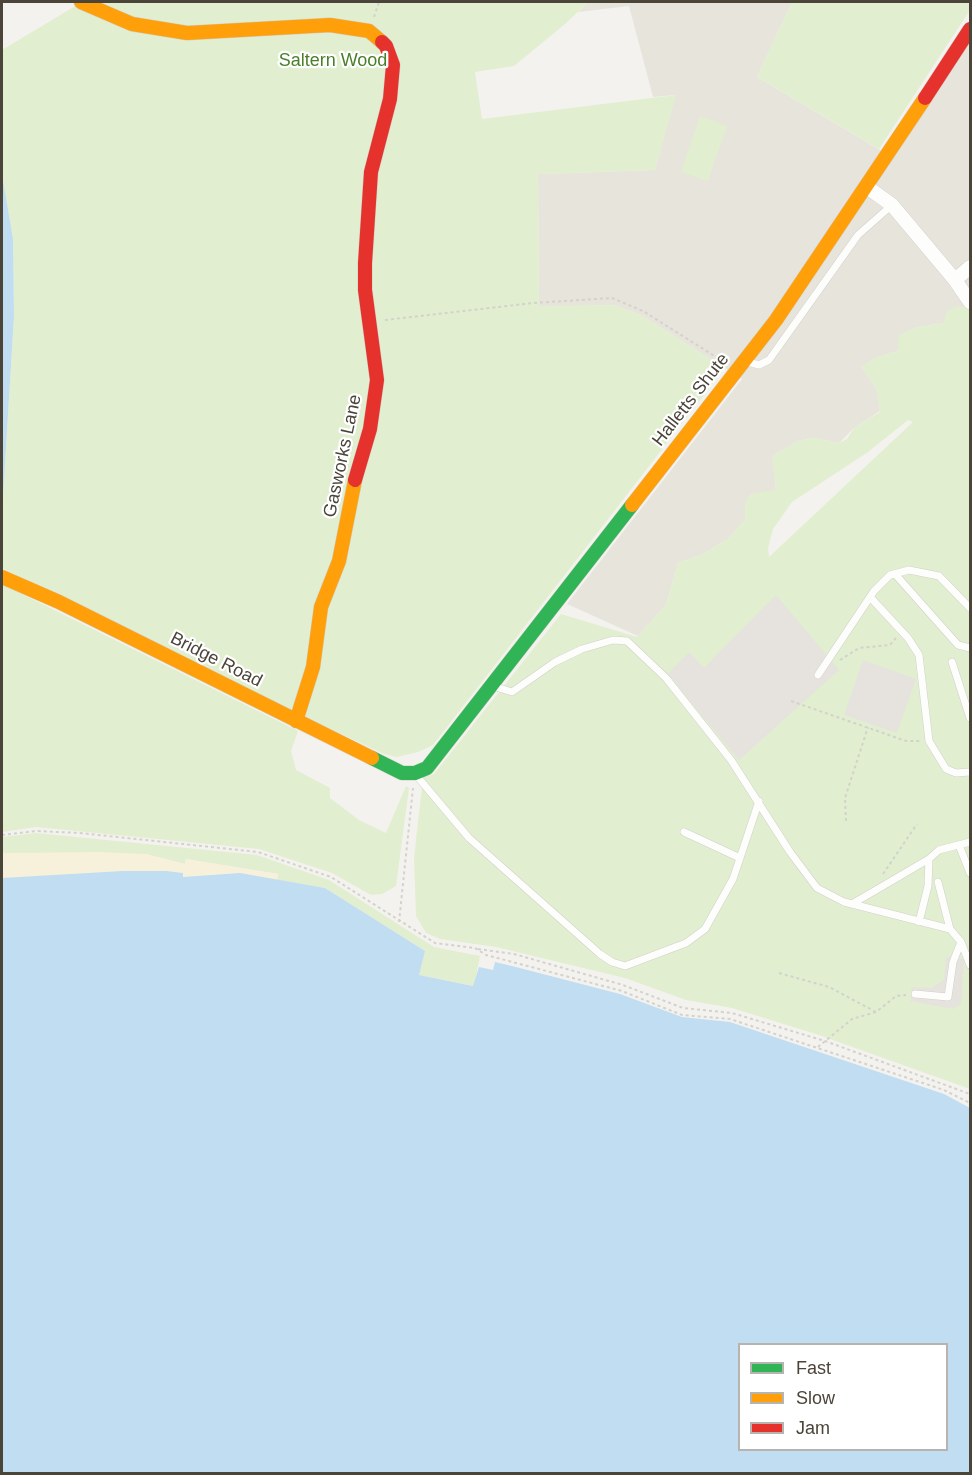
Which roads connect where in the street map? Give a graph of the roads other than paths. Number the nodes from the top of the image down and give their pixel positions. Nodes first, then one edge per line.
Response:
1 (81, 2) edge
2 (970, 29) edge
3 (867, 187) junction
4 (892, 205) junction
5 (970, 267) edge
6 (955, 280) junction
7 (970, 302) edge
8 (740, 365) junction
9 (895, 574) junction
10 (2, 577) edge
11 (870, 597) junction
12 (970, 608) edge
13 (970, 648) edge
14 (952, 662) dead end
15 (818, 675) road end
16 (492, 686) junction
17 (970, 718) edge
18 (296, 721) junction
19 (970, 772) edge
20 (415, 773) junction
21 (759, 801) junction
22 (684, 832) dead end
23 (970, 842) edge
24 (959, 845) junction
25 (740, 858) junction
26 (929, 859) junction
27 (970, 873) edge
28 (938, 882) dead end
29 (852, 904) junction
30 (920, 922) junction
31 (950, 929) junction
32 (961, 942) junction
33 (970, 965) edge
34 (915, 994) road end

1 - 18 main road, Gasworks Lane
2 - 3 main road, Halletts Shute
3 - 4 street
3 - 8 main road, Halletts Shute
4 - 6 street
4 - 8 lane
5 - 6 street
6 - 7 street
8 - 16 main road, Halletts Shute
9 - 11 lane
9 - 12 lane
9 - 13 lane
10 - 18 main road, Bridge Road
11 - 15 lane
11 - 19 lane
14 - 17 lane
16 - 20 main road, Halletts Shute
16 - 21 lane
18 - 20 main road, Bridge Road
20 - 25 lane
21 - 25 lane
21 - 29 lane
22 - 25 lane
23 - 24 lane
24 - 26 lane
24 - 27 lane
26 - 29 lane
26 - 30 lane
28 - 31 lane
29 - 30 lane
30 - 31 lane
31 - 32 lane
32 - 33 lane
32 - 34 lane

